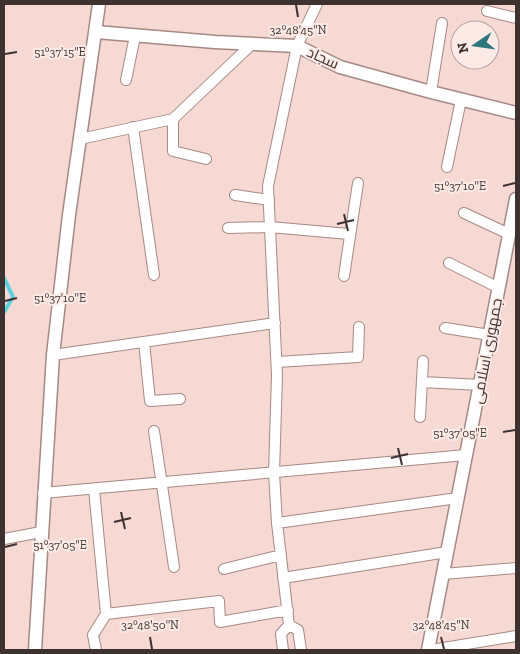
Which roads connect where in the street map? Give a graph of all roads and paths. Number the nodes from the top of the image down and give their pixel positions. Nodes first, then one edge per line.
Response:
1 (99, 4) edge
2 (317, 4) edge
3 (487, 11) dead end
4 (516, 18) edge
5 (442, 23) dead end
6 (96, 32) junction
7 (135, 36) junction
8 (252, 44) junction
9 (297, 46) junction
10 (126, 80) dead end
11 (431, 92) junction
12 (461, 100) junction
13 (516, 113) edge
14 (172, 118) junction
15 (133, 127) junction
16 (80, 139) junction
17 (206, 159) dead end
18 (447, 167) dead end
19 (358, 183) dead end
20 (235, 194) dead end
21 (516, 199) edge
22 (269, 200) junction
23 (464, 213) dead end
24 (513, 226) edge
25 (270, 227) junction
26 (228, 228) dead end
27 (350, 234) junction
28 (449, 263) dead end
29 (154, 275) dead end
30 (344, 276) dead end
31 (499, 288) junction
32 (275, 323) junction
33 (359, 327) dead end
34 (445, 328) dead end
35 (490, 335) junction
36 (144, 342) junction
37 (53, 355) junction
38 (423, 360) dead end
39 (277, 362) junction
40 (422, 382) junction
41 (480, 385) junction
42 (180, 399) dead end
43 (420, 417) dead end
44 (154, 431) dead end
45 (466, 455) junction
46 (274, 473) junction
47 (161, 483) junction
48 (94, 489) junction
49 (43, 493) junction
50 (458, 498) junction
51 (277, 523) junction
52 (41, 532) junction
53 (4, 539) edge
54 (447, 552) junction
55 (281, 555) junction
56 (174, 567) dead end
57 (516, 568) edge
58 (224, 569) dead end
59 (443, 574) junction
60 (283, 578) junction
61 (288, 610) junction
62 (106, 614) junction
63 (289, 625) junction
64 (516, 636) edge
65 (35, 650) edge
66 (96, 650) edge
67 (283, 650) edge
68 (301, 650) edge
69 (430, 650) edge

1 - 6 street
2 - 9 street
3 - 4 street
5 - 11 street
6 - 7 street, سجاد
6 - 16 street
7 - 8 street, سجاد
7 - 10 street
8 - 9 street, سجاد
8 - 14 street
9 - 11 street, سجاد
9 - 22 street
11 - 12 street, سجاد
12 - 13 street, سجاد
12 - 18 street
14 - 15 street
14 - 17 street
15 - 16 street
15 - 29 street
16 - 37 street
19 - 27 street
20 - 22 street
21 - 24 street, جمهوری اسلامی
22 - 25 street
23 - 24 street
24 - 31 street, جمهوری اسلامی
25 - 26 street
25 - 27 street
25 - 32 street
27 - 30 street
28 - 31 street
31 - 35 street, جمهوری اسلامی
32 - 36 street
32 - 39 street
33 - 39 street
34 - 35 street
35 - 41 street, جمهوری اسلامی
36 - 37 street
36 - 42 street
37 - 49 street
38 - 40 street
39 - 46 street
40 - 41 street
40 - 43 street
41 - 45 street, جمهوری اسلامی
44 - 47 street
45 - 46 street
45 - 50 street, جمهوری اسلامی
46 - 47 street
46 - 51 street
47 - 48 street
47 - 56 street
48 - 49 street
48 - 62 street
49 - 52 street
50 - 51 street
50 - 54 street, جمهوری اسلامی
51 - 55 street
52 - 53 street
52 - 65 street
54 - 59 street, جمهوری اسلامی
54 - 60 street
55 - 58 street
55 - 60 street
57 - 59 street
59 - 69 street, جمهوری اسلامی
60 - 61 street
61 - 62 street
61 - 63 street
62 - 66 street
63 - 67 street
63 - 68 street
64 - 69 street

